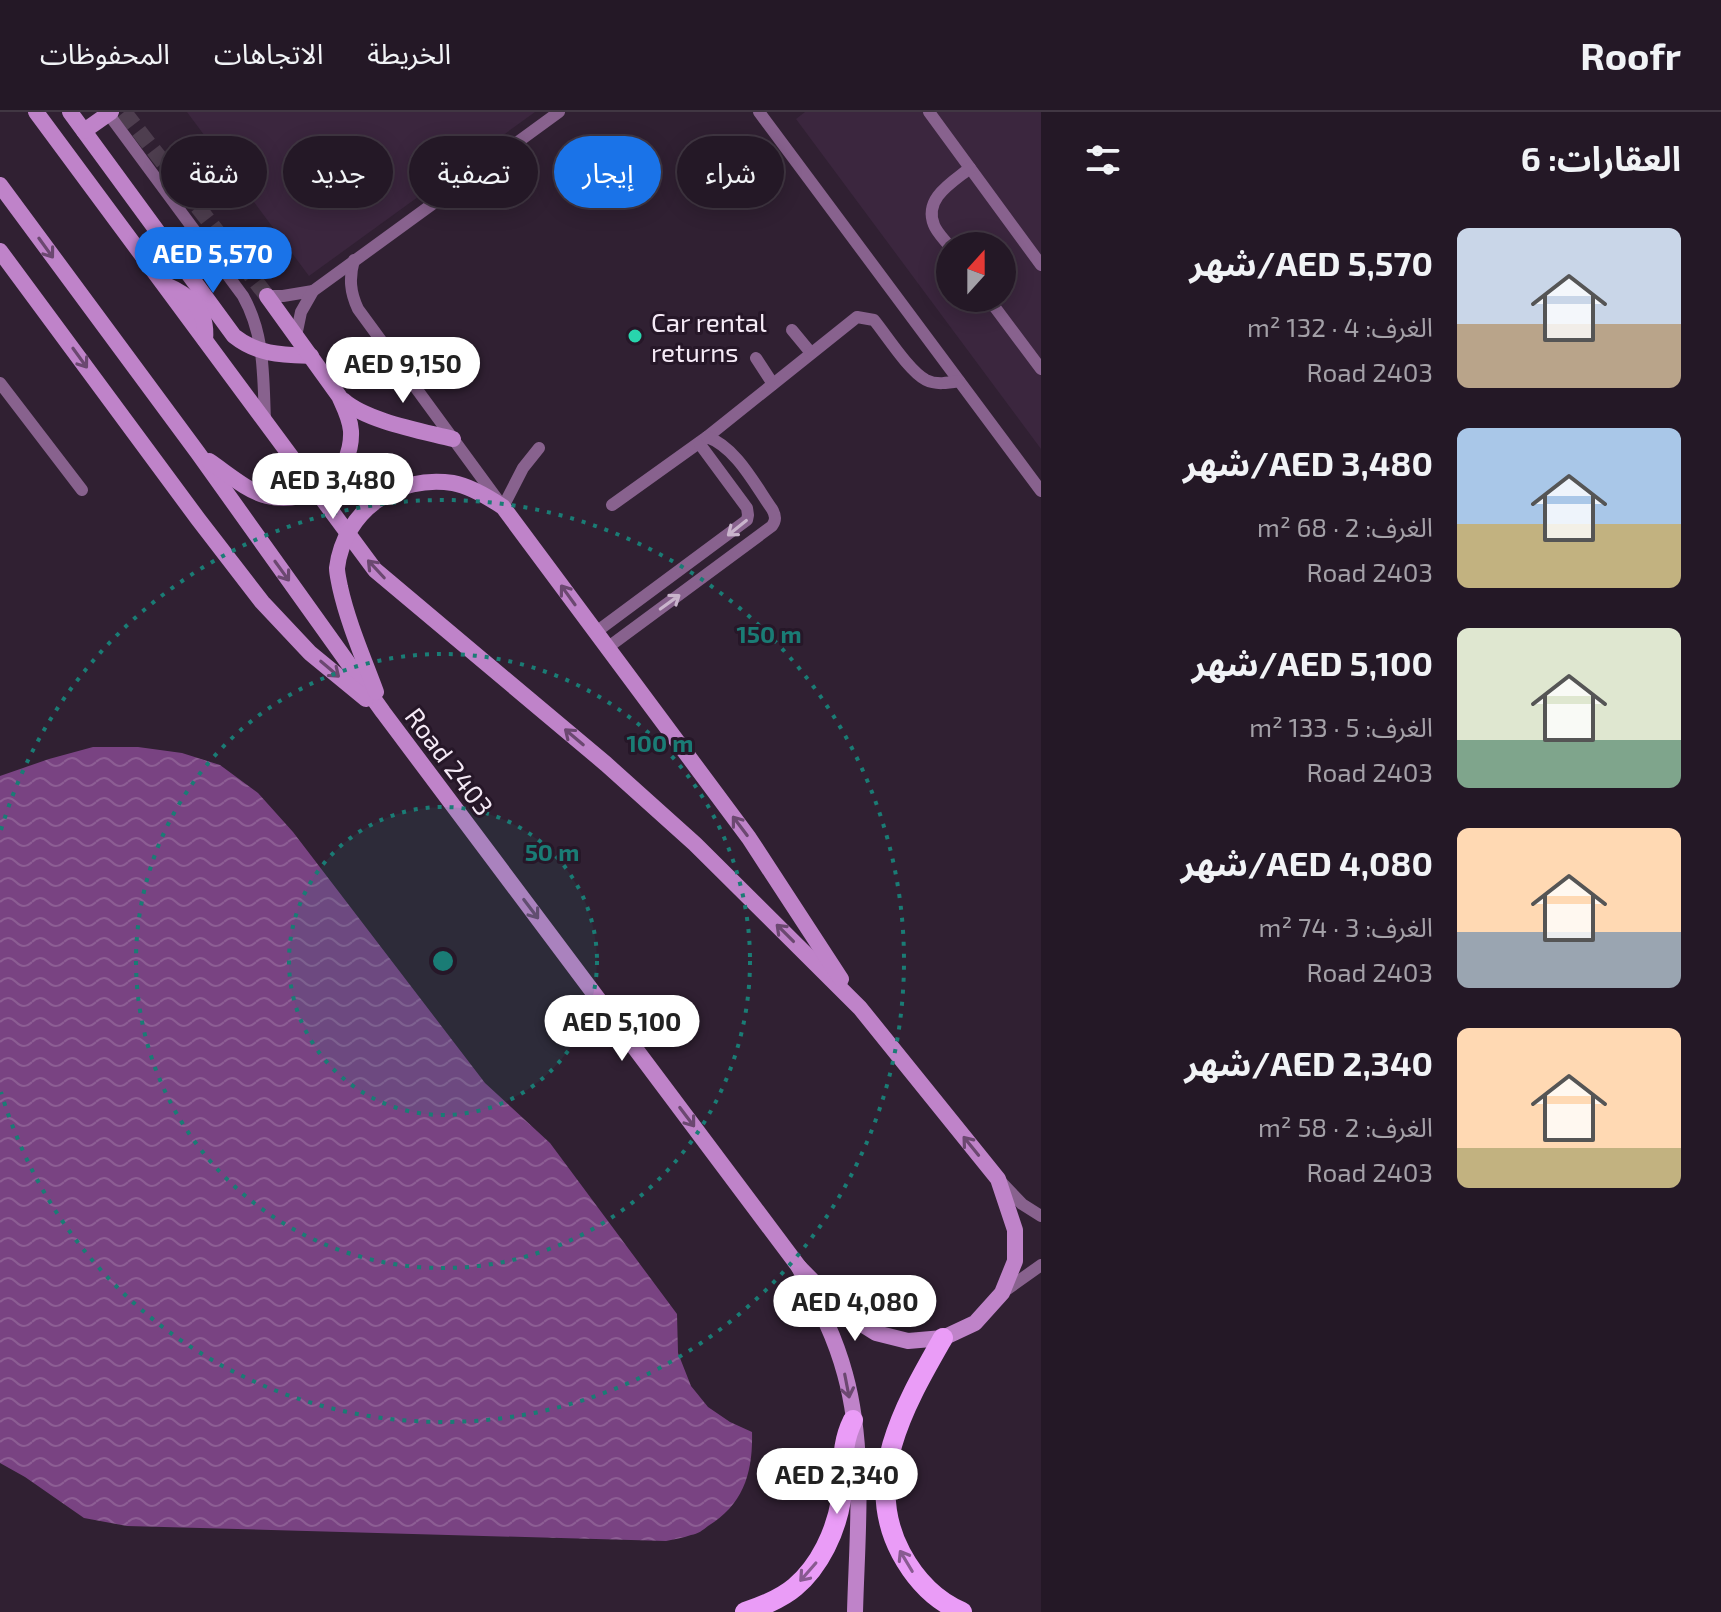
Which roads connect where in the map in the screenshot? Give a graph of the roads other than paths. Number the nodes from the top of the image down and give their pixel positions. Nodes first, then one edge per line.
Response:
1 (36, 112) edge
2 (70, 112) edge
3 (109, 112) edge
4 (559, 112) edge
5 (759, 112) edge
6 (929, 112) edge
7 (84, 131) junction
8 (970, 168) junction
9 (0, 185) edge
10 (939, 232) edge
11 (0, 251) edge
12 (354, 260) junction
13 (1041, 265) edge
14 (313, 291) junction
15 (267, 296) joint
16 (998, 312) edge
17 (792, 330) dead end
18 (296, 336) junction
19 (811, 353) junction
20 (311, 356) junction
21 (756, 358) dead end
22 (1041, 369) edge
23 (959, 381) junction
24 (0, 383) edge
25 (773, 384) junction
26 (339, 396) junction
27 (265, 420) junction
28 (453, 439) junction
29 (703, 440) junction
30 (539, 448) dead end
31 (198, 453) junction
32 (82, 490) dead end
33 (1041, 491) edge
34 (612, 505) dead end
35 (503, 507) junction
36 (596, 632) junction
37 (607, 648) junction
38 (383, 712) junction
39 (860, 1008) junction
40 (998, 1179) junction
41 (1041, 1216) edge
42 (1041, 1265) edge
43 (799, 1267) junction
44 (1002, 1293) junction
45 (943, 1338) junction
46 (853, 1420) junction
47 (745, 1612) edge
48 (855, 1612) edge
49 (962, 1612) edge

1 - 27 main road
2 - 7 main road
3 - 7 main road
3 - 27 lane
4 - 12 lane
5 - 23 lane
6 - 8 lane
7 - 20 main road
8 - 10 lane
8 - 13 lane
9 -> 31 main road, Road 2403
11 -> 38 main road
12 - 14 lane
12 - 28 lane
14 - 15 lane
14 - 18 lane
15 - 18 main road
16 - 22 lane
17 - 19 lane
18 - 20 main road
19 - 23 lane
19 - 25 lane
20 - 26 main road
21 - 25 lane
23 - 33 lane
24 - 32 lane
25 - 29 lane
26 - 28 main road
26 - 31 main road
39 -> 27 main road
28 - 35 lane
29 - 34 lane
29 -> 36 lane
37 -> 29 lane
30 - 35 lane
31 -> 38 main road, Road 2403
36 -> 35 main road
35 - 38 main road
36 - 37 main road
39 -> 37 main road
38 -> 43 main road, Road 2403
40 -> 39 main road
40 - 41 lane
40 - 44 main road
42 - 44 lane
43 - 45 main road
43 -> 46 main road, Road 2403
44 - 45 main road
49 -> 45 main road
46 -> 47 main road
46 - 48 main road, Road 2403

